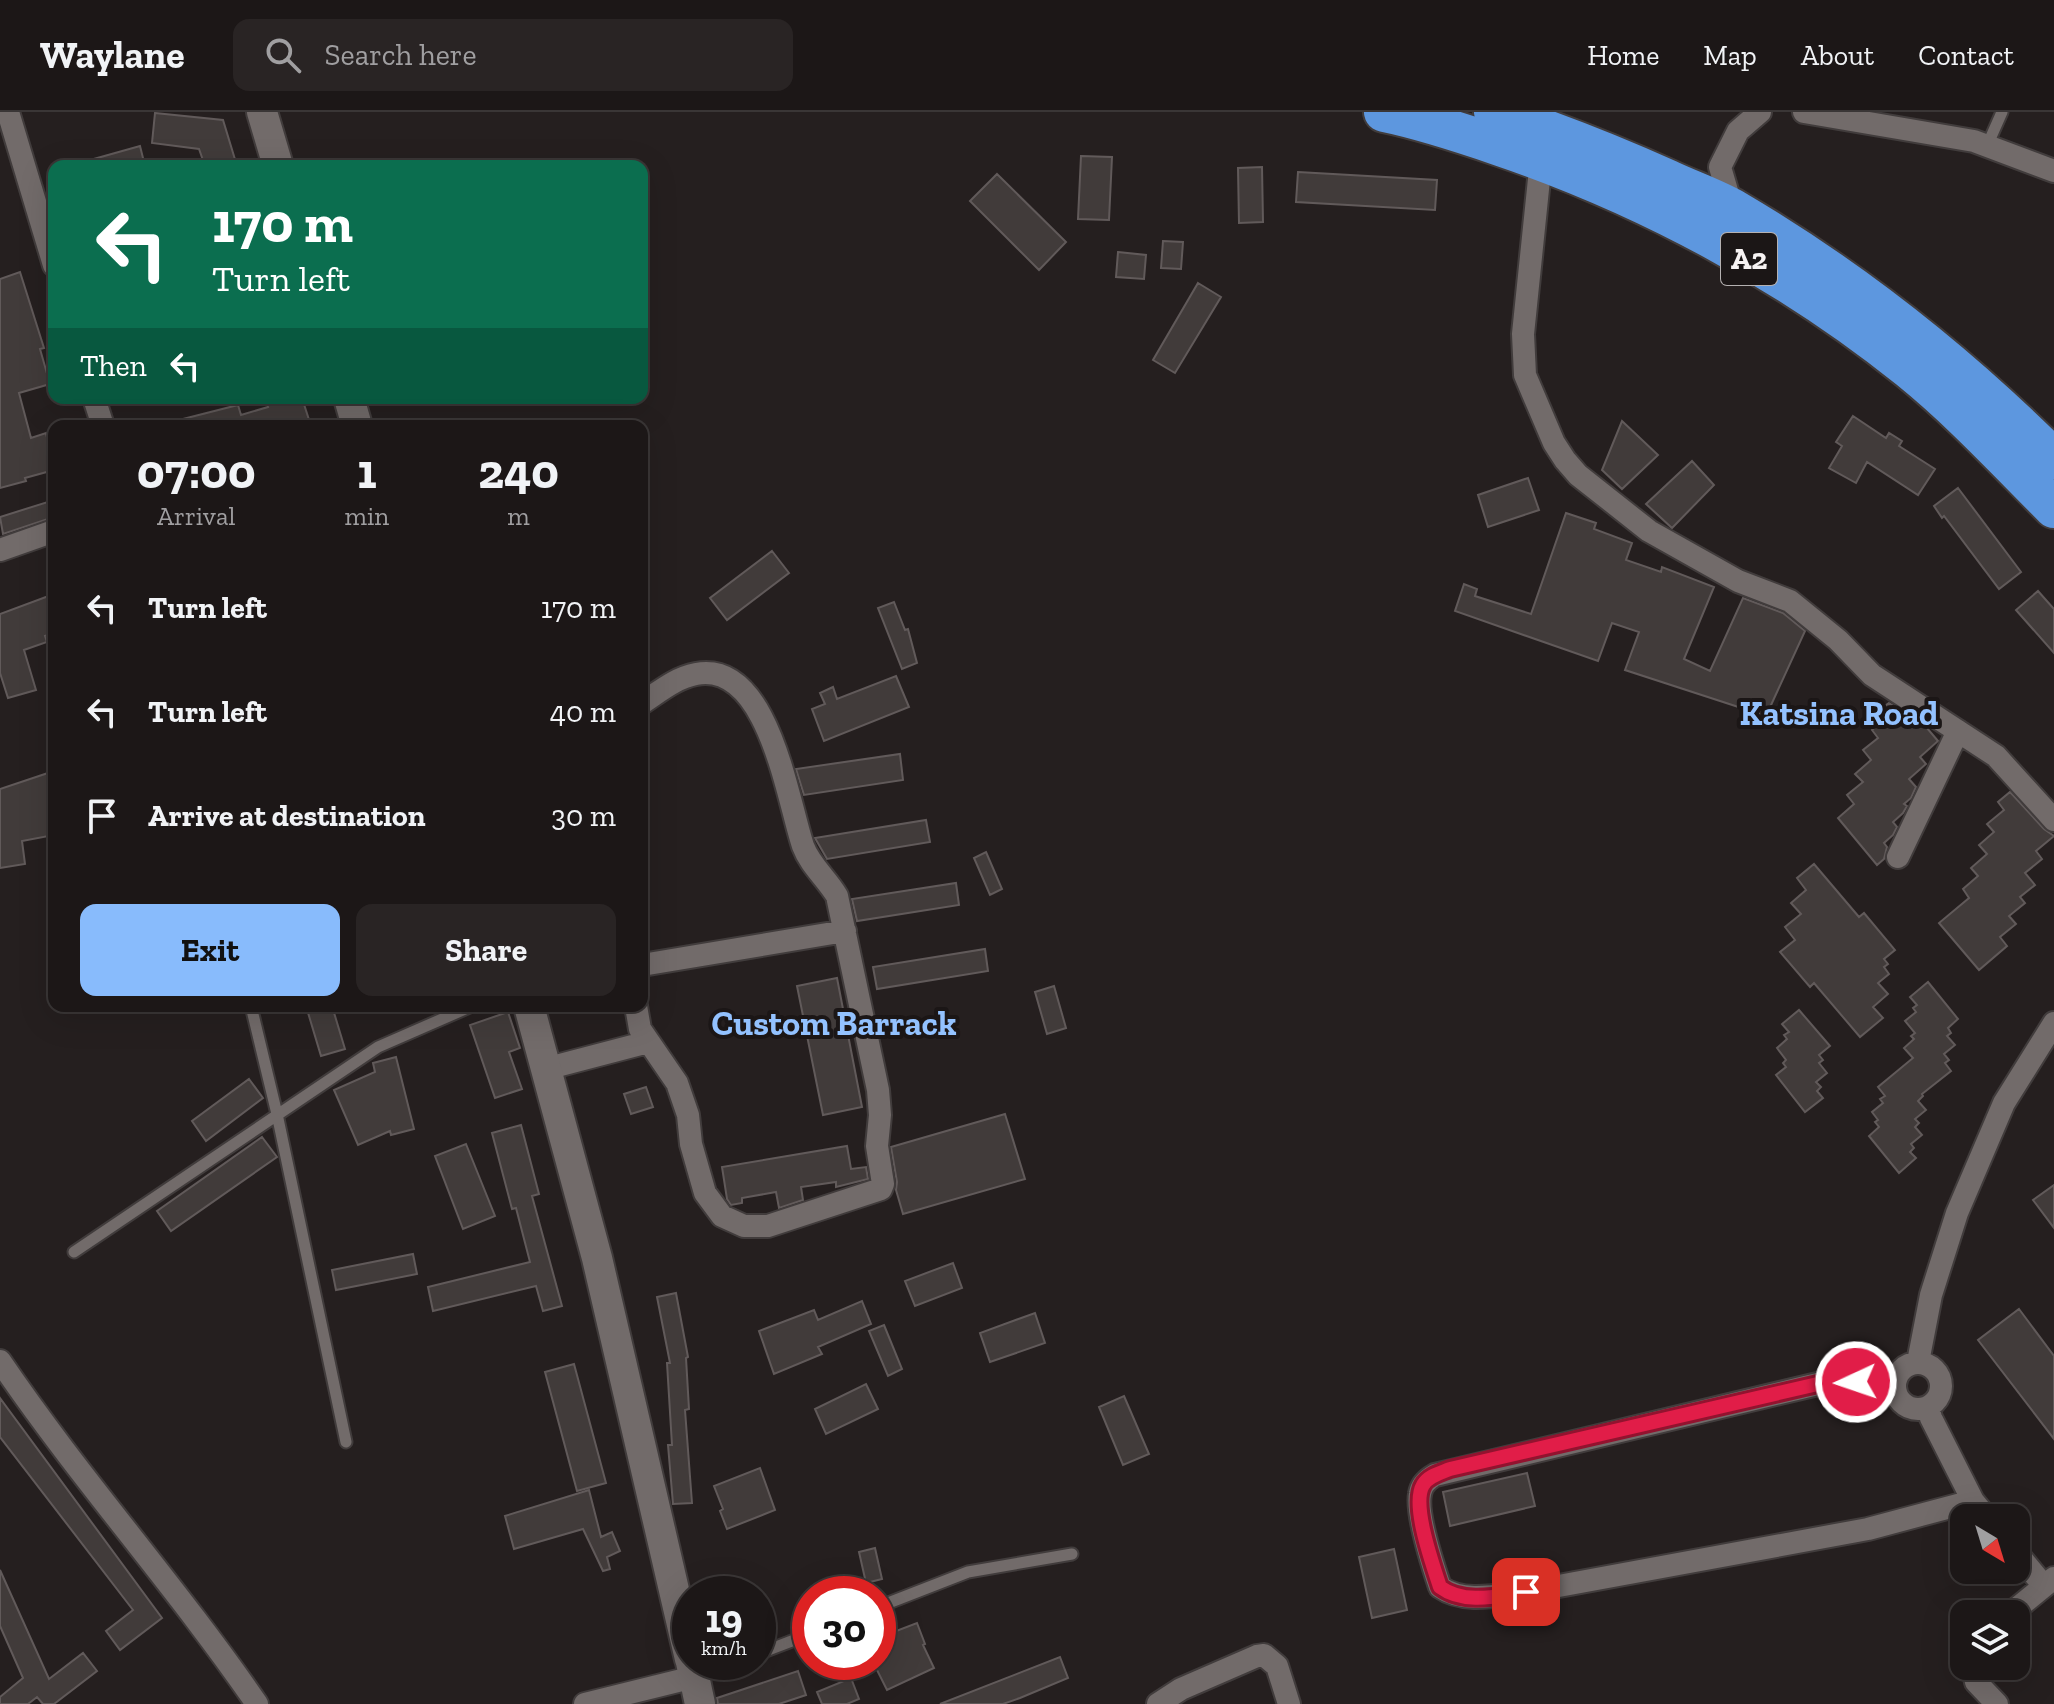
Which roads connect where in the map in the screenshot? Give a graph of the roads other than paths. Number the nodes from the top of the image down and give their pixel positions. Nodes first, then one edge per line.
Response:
1 (8, 112) edge
2 (262, 112) edge
3 (1384, 112) edge
4 (1494, 112) edge
5 (1760, 112) edge
6 (2002, 112) edge
7 (1819, 113) edge
8 (1987, 146) junction
9 (276, 160) edge
10 (1541, 160) junction
11 (2054, 171) edge
12 (1732, 209) junction
13 (48, 245) edge
14 (2054, 459) edge
15 (2054, 508) edge
16 (48, 533) edge
17 (0, 550) edge
18 (648, 699) edge
19 (1958, 731) junction
20 (2054, 820) edge
21 (1898, 857) dead end
22 (845, 931) junction
23 (648, 964) edge
24 (252, 1012) edge
25 (458, 1012) edge
26 (531, 1012) edge
27 (637, 1012) edge
28 (2054, 1023) edge
29 (648, 1042) junction
30 (545, 1069) junction
31 (277, 1114) junction
32 (74, 1252) dead end
33 (0, 1361) edge
34 (1918, 1362) junction
35 (1895, 1386) junction
36 (1928, 1407) junction
37 (346, 1442) dead end
38 (1977, 1504) edge
39 (1950, 1515) edge
40 (1072, 1554) dead end
41 (2030, 1565) edge
42 (672, 1581) edge
43 (2049, 1582) edge
44 (896, 1600) edge
45 (2027, 1600) edge
46 (678, 1680) edge
47 (1976, 1680) edge
48 (257, 1704) edge
49 (585, 1704) edge
50 (1158, 1704) edge
51 (1289, 1704) edge
52 (1997, 1704) edge

1 - 13 street
2 - 9 main road
3 - 10 highway, A2
4 - 12 highway, A2
5 - 12 street
6 - 8 lane
7 - 8 street
8 - 11 street
10 - 15 highway, A2
10 - 19 street
12 - 14 highway, A2
16 - 17 street
18 - 22 street
19 - 20 street
19 - 21 street
22 - 23 street
22 - 29 street
24 - 31 lane
25 - 31 lane
26 - 30 main road
27 - 29 street
28 - 34 street
29 - 30 street
30 - 42 main road
31 - 32 lane
31 - 37 lane
33 - 48 street
34 - 35 street
34 - 36 street
35 - 36 street
35 - 39 street
36 - 38 street
40 - 44 lane
41 - 43 street
43 - 45 street
46 - 49 street
47 - 52 street
50 - 51 street

